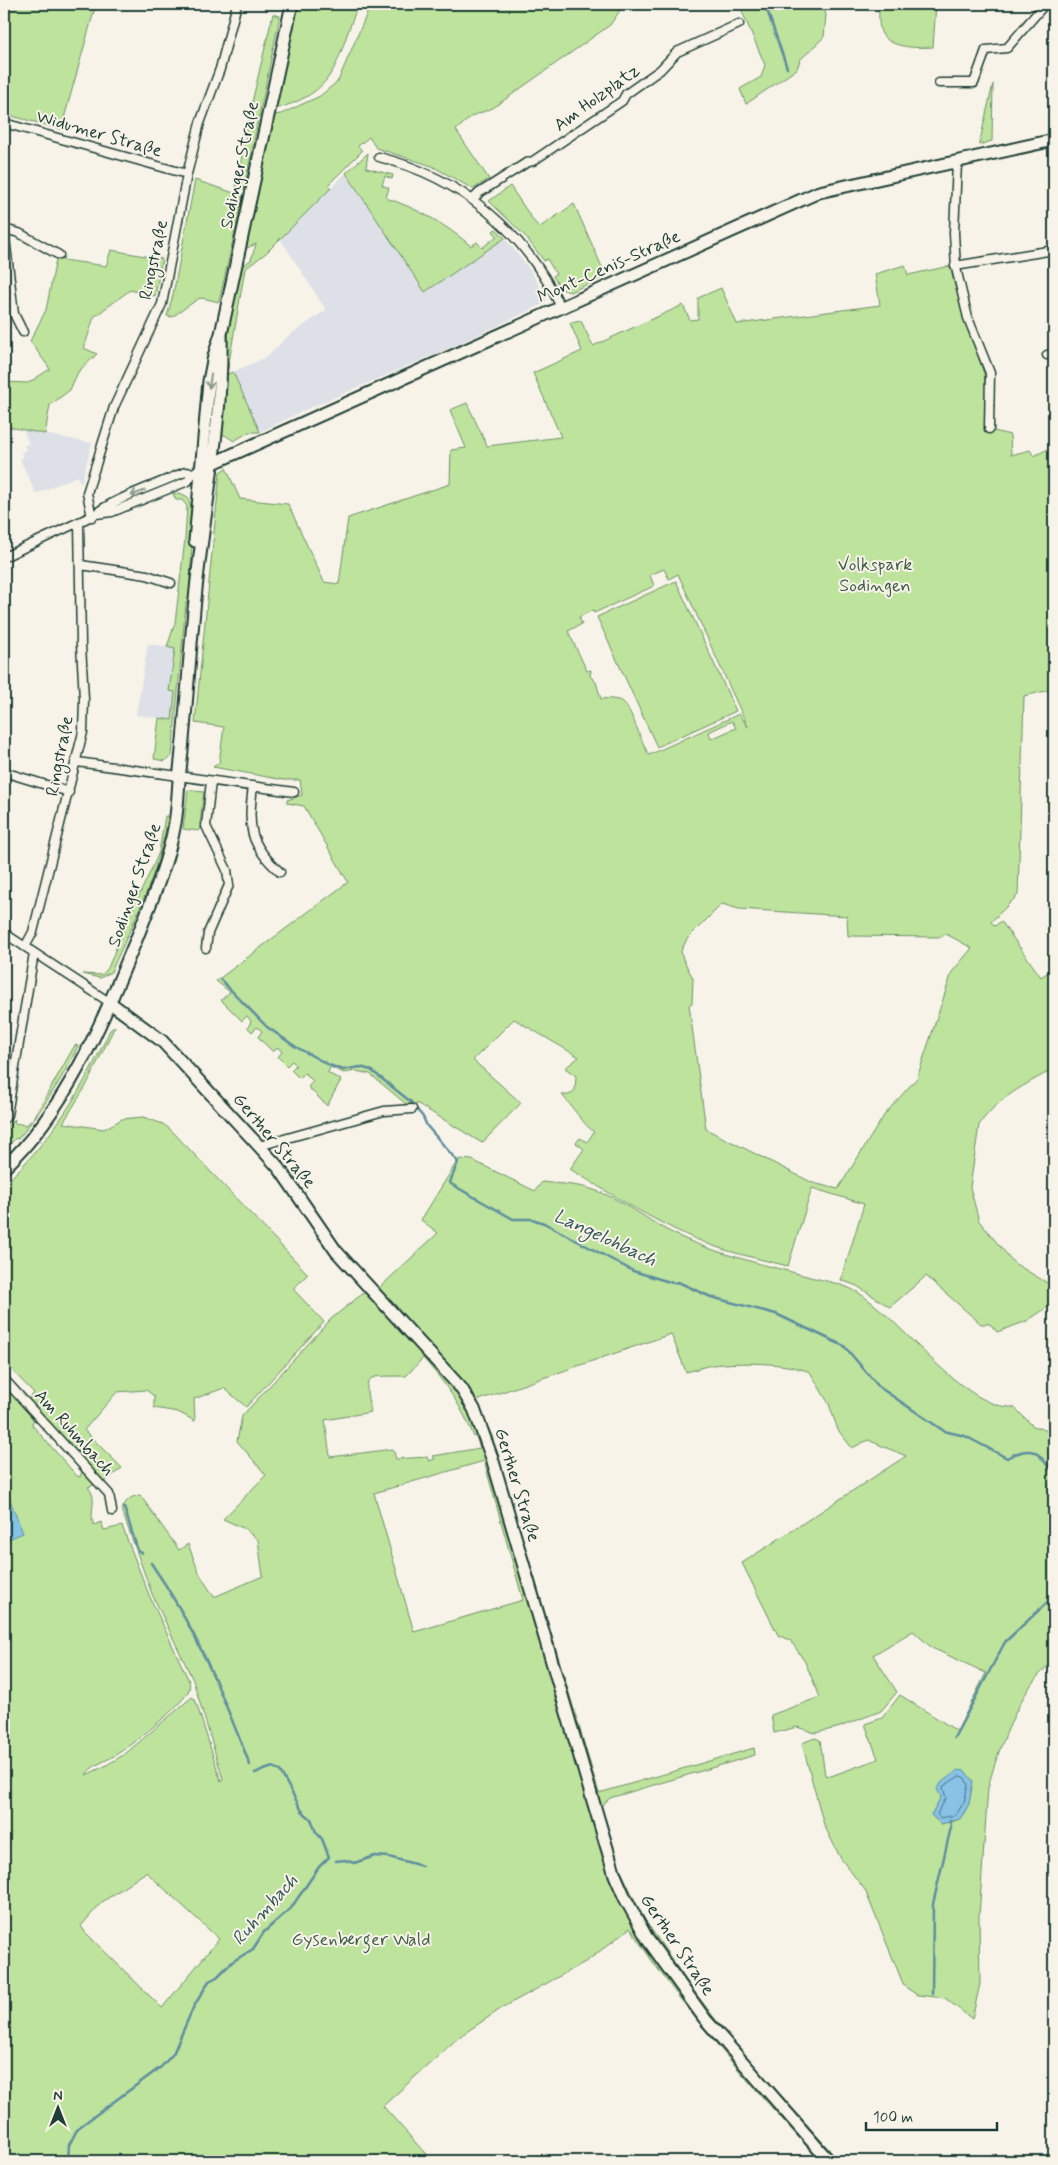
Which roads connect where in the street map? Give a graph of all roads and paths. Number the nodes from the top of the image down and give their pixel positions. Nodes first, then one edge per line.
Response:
1 (237, 4) edge
2 (292, 4) edge
3 (1045, 4) edge
4 (739, 24) dead end
5 (939, 84) dead end
6 (4, 123) edge
7 (1054, 140) edge
8 (379, 157) dead end
9 (957, 162) junction
10 (187, 174) junction
11 (473, 199) junction
12 (4, 229) edge
13 (1054, 250) edge
14 (59, 255) dead end
15 (955, 266) junction
16 (561, 307) junction
17 (23, 332) dead end
18 (221, 334) junction
19 (989, 429) dead end
20 (212, 463) junction
21 (197, 471) junction
22 (94, 516) junction
23 (79, 523) junction
24 (4, 558) edge
25 (81, 565) junction
26 (197, 578) junction
27 (171, 583) dead end
28 (77, 762) junction
29 (4, 772) edge
30 (179, 776) junction
31 (211, 781) junction
32 (254, 786) junction
33 (69, 792) junction
34 (294, 792) dead end
35 (280, 872) dead end
36 (4, 933) edge
37 (25, 947) junction
38 (206, 948) dead end
39 (34, 953) junction
40 (109, 1002) junction
41 (412, 1109) dead end
42 (4, 1119) edge
43 (259, 1146) junction
44 (4, 1168) edge
45 (4, 1379) edge
46 (112, 1511) dead end
47 (829, 2161) edge

1 - 10 street, Ringstraße
2 - 18 main road, Sodinger Straße
3 - 5 street
4 - 11 street, Am Holzplatz
6 - 10 street, Widumer Straße
7 - 9 main road, Mont-Cenis-Straße
8 - 11 street
9 - 15 street
9 - 16 main road, Mont-Cenis-Straße
10 - 22 street, Ringstraße
11 - 16 street
12 - 14 street
12 - 17 street
13 - 15 street
15 - 19 street
16 - 20 main road, Mont-Cenis-Straße
18 - 20 main road, Sodinger Straße
18 -> 21 main road, Sodinger Straße
20 - 21 main road, Mont-Cenis-Straße
20 - 26 main road, Sodinger Straße
21 - 22 street, Mont-Cenis-Straße
21 - 26 main road, Sodinger Straße
22 - 23 street, Mont-Cenis-Straße
23 - 24 street, Mont-Cenis-Straße
23 - 25 street, Ringstraße
25 - 27 street
25 - 28 street, Ringstraße
26 - 30 main road, Sodinger Straße
28 - 30 street
28 - 33 street, Ringstraße
29 - 33 street
30 - 31 street
30 - 40 main road, Sodinger Straße
31 - 32 street
31 - 38 street
32 - 34 street
32 - 35 street
33 - 37 street, Ringstraße
36 - 37 street, Gerther Straße
37 - 39 street, Gerther Straße
39 - 40 street, Gerther Straße
39 - 42 street
40 - 43 main road, Gerther Straße
40 - 44 main road, Sodinger Straße
41 - 43 street
43 - 47 main road, Gerther Straße
45 - 46 street, Am Ruhmbach

